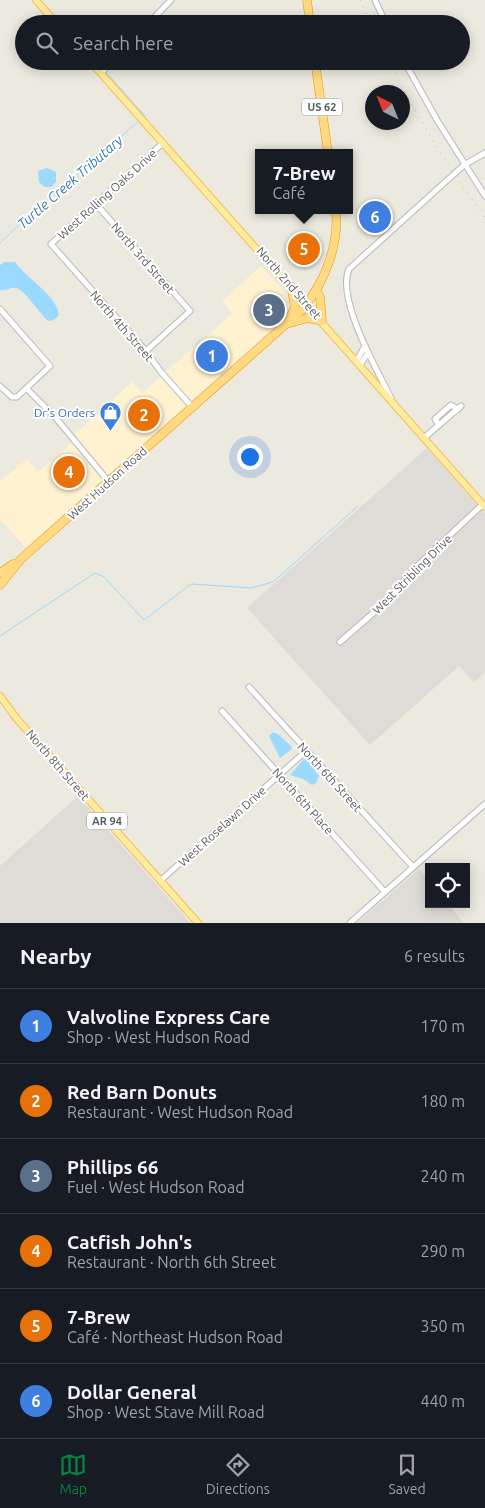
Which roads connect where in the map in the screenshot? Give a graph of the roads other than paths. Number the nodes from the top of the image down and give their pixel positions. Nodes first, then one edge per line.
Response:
1 (36, 0) edge
2 (171, 0) edge
3 (307, 0) edge
4 (375, 0) edge
5 (49, 15) edge
6 (157, 15) edge
7 (309, 15) edge
8 (382, 15) edge
9 (98, 70) edge
10 (104, 70) edge
11 (316, 70) edge
12 (409, 70) edge
13 (101, 73) junction
14 (164, 143) junction
15 (327, 149) edge
16 (485, 153) edge
17 (464, 165) junction
18 (485, 196) edge
19 (96, 204) junction
20 (336, 214) edge
21 (51, 244) joint
22 (291, 286) junction
23 (316, 290) junction
24 (307, 304) junction
25 (0, 309) edge
26 (322, 321) junction
27 (287, 324) junction
28 (365, 345) junction
29 (146, 351) junction
30 (368, 352) junction
31 (359, 362) junction
32 (0, 386) edge
33 (27, 389) junction
34 (391, 399) junction
35 (193, 408) junction
36 (459, 408) dead end
37 (425, 438) junction
38 (110, 482) junction
39 (484, 505) edge
40 (22, 559) junction
41 (0, 573) edge
42 (0, 585) edge
43 (340, 642) dead end
44 (249, 687) dead end
45 (0, 696) edge
46 (222, 712) dead end
47 (306, 751) junction
48 (279, 775) junction
49 (485, 804) edge
50 (413, 867) junction
51 (160, 881) junction
52 (384, 891) junction
53 (198, 923) edge
54 (350, 923) edge

1 - 5 main road
2 - 6 street
3 - 7 highway
4 - 8 street
9 - 13 main road, North 2nd Street
10 - 13 street
11 - 15 highway, US 62
12 - 17 street
13 - 14 main road, North 2nd Street
14 - 19 street, West Rolling Oaks Drive
14 - 22 main road, North 2nd Street
16 - 17 street
17 - 18 street
17 - 28 street
19 - 21 street, West Rolling Oaks Drive
19 - 29 street, North 3rd Street
20 - 23 highway, West Hudson Road
21 - 29 street, North 4th Street
22 - 24 main road, North 2nd Street
22 - 27 highway
23 - 24 highway, West Hudson Road
23 - 26 highway
24 - 26 main road, North 2nd Street
24 - 27 highway, West Hudson Road
25 - 33 street
26 - 27 highway
26 - 31 main road, North 2nd Street
27 - 35 highway, West Hudson Road
28 - 30 street
28 - 31 street
29 - 35 street, North 4th Street
30 - 31 street
30 - 34 street
31 - 34 main road, North 2nd Street
32 - 33 street
33 - 38 street
34 - 37 main road, North 2nd Street
35 - 38 highway, West Hudson Road
36 - 37 street
37 - 39 main road, North 2nd Street
38 - 40 highway, West Hudson Road
39 - 43 street, West Stribling Drive
40 - 41 highway
40 - 42 highway, West Hudson Road
44 - 47 street, North 6th Street
45 - 51 main road, North 8th Street / AR 94
46 - 48 street, North 6th Place
47 - 48 street, West Roselawn Drive
47 - 50 street, North 6th Street
48 - 51 street, West Roselawn Drive
48 - 52 street, North 6th Place
49 - 50 street
50 - 52 street
51 - 53 main road, North 8th Street / AR 94
52 - 54 street

